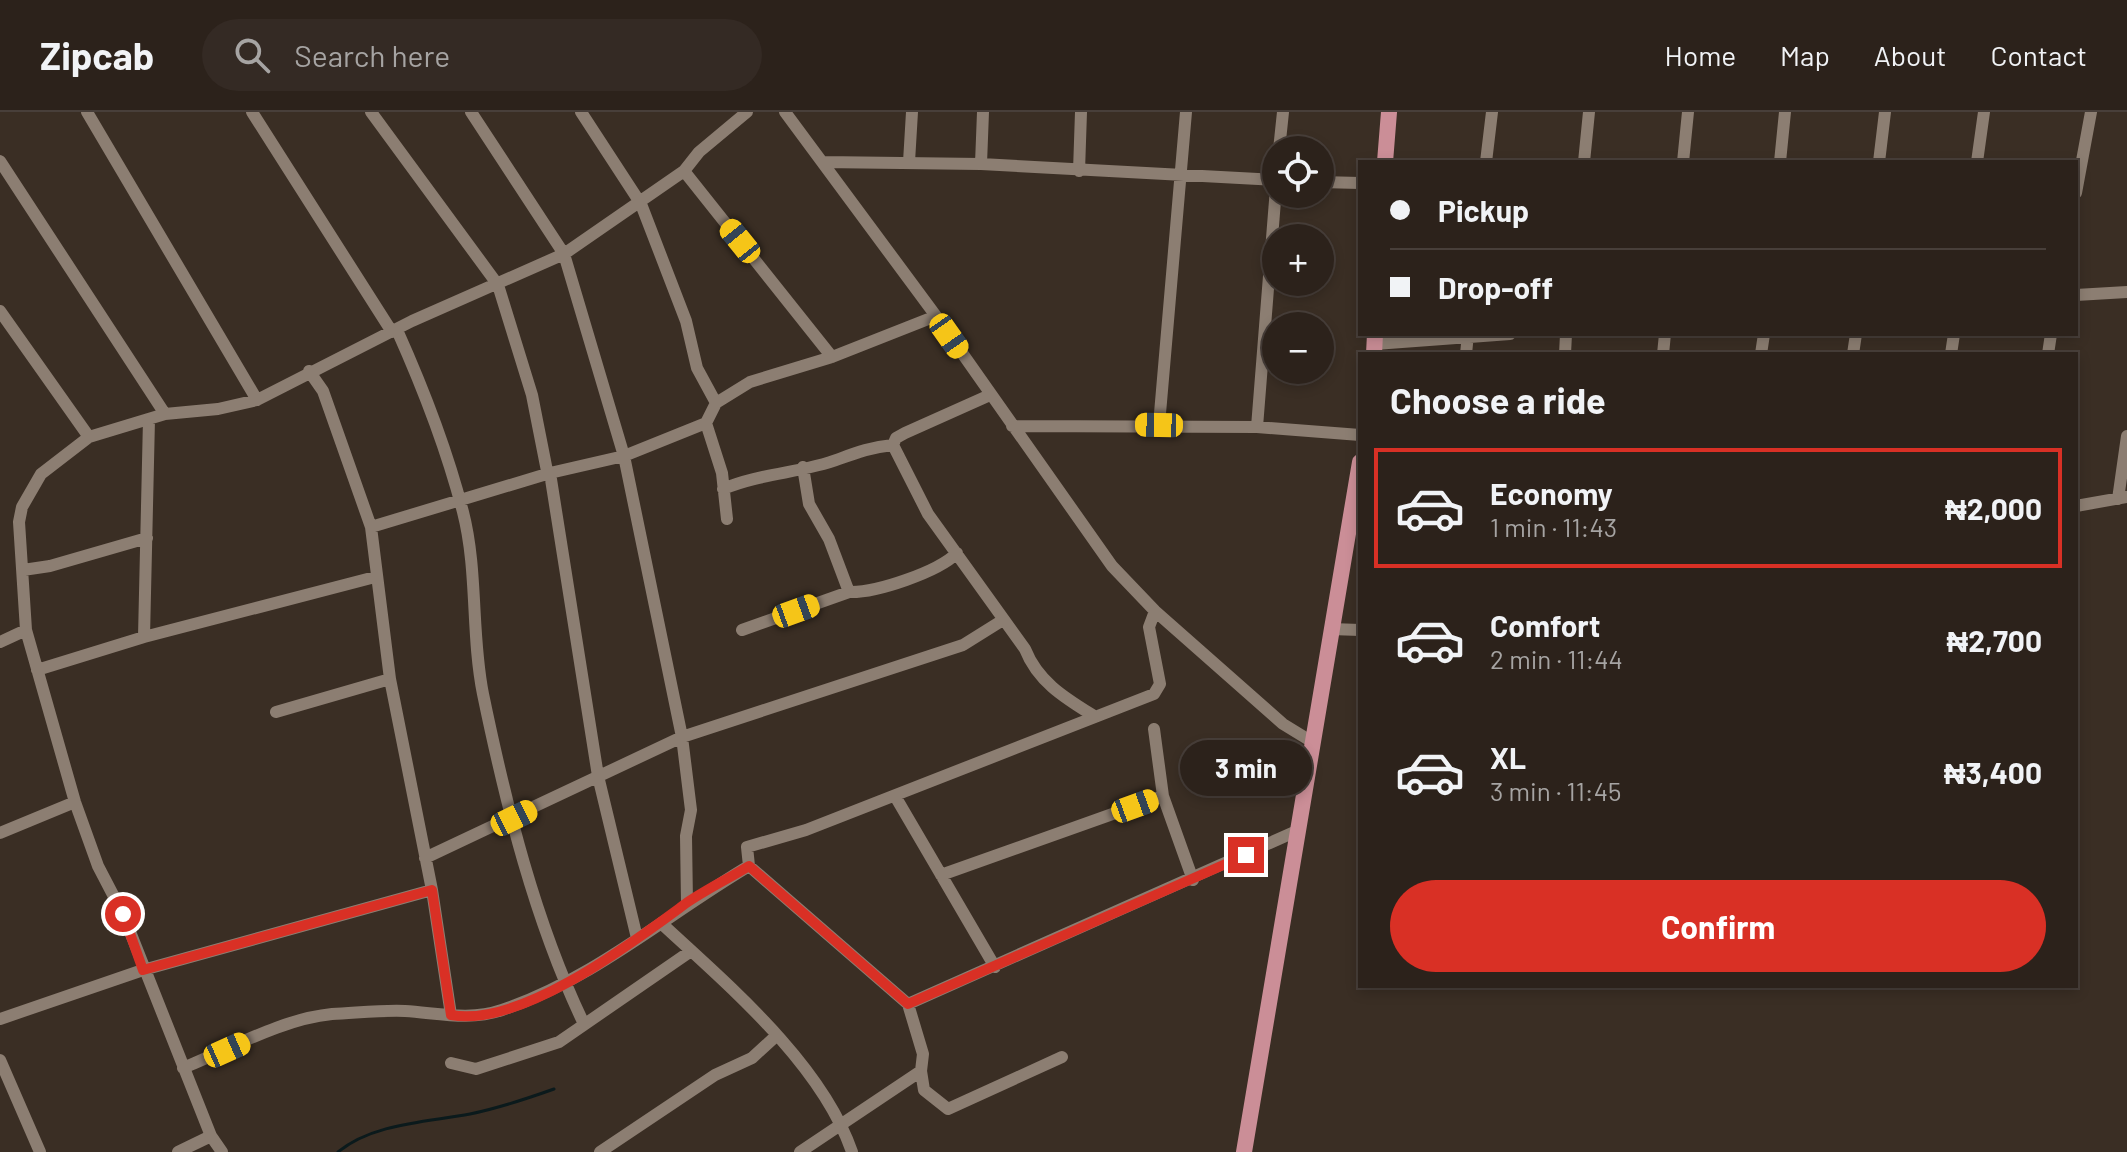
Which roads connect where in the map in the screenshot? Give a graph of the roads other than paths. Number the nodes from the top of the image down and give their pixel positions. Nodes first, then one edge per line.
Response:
1 (87, 112) edge
2 (252, 112) edge
3 (371, 112) edge
4 (471, 112) edge
5 (581, 112) edge
6 (747, 112) edge
7 (785, 112) edge
8 (912, 112) edge
9 (983, 112) edge
10 (1081, 112) edge
11 (1186, 112) edge
12 (1283, 112) edge
13 (1389, 112) edge
14 (1492, 112) edge
15 (1589, 112) edge
16 (1688, 112) edge
17 (1785, 112) edge
18 (1885, 112) edge
19 (1984, 112) edge
20 (2091, 112) edge
21 (1280, 136) edge
22 (1385, 160) edge
23 (1486, 160) edge
24 (1584, 160) edge
25 (1683, 160) edge
26 (1780, 160) edge
27 (1879, 160) edge
28 (1977, 160) edge
29 (0, 161) edge
30 (822, 162) junction
31 (909, 162) junction
32 (981, 164) junction
33 (684, 171) junction
34 (1079, 171) junction
35 (1182, 177) junction
36 (1262, 180) edge
37 (1334, 182) edge
38 (2078, 182) edge
39 (1358, 183) edge
40 (641, 204) junction
41 (1274, 208) edge
42 (564, 254) junction
43 (498, 285) junction
44 (2127, 292) edge
45 (2078, 295) edge
46 (0, 311) edge
47 (936, 316) junction
48 (395, 331) junction
49 (1458, 336) edge
50 (1375, 344) edge
51 (832, 357) junction
52 (309, 371) junction
53 (990, 395) junction
54 (257, 400) junction
55 (716, 403) junction
56 (165, 414) junction
57 (149, 419) junction
58 (706, 423) junction
59 (1159, 425) junction
60 (1012, 426) junction
61 (1257, 427) junction
62 (1358, 435) edge
63 (2127, 436) edge
64 (89, 437) junction
65 (893, 445) junction
66 (624, 456) junction
67 (803, 467) junction
68 (1358, 474) edge
69 (549, 475) junction
70 (723, 489) junction
71 (2123, 498) edge
72 (459, 503) junction
73 (2078, 506) edge
74 (727, 519) dead end
75 (371, 527) junction
76 (147, 538) junction
77 (957, 553) junction
78 (23, 570) junction
79 (375, 577) junction
80 (849, 592) junction
81 (1155, 611) junction
82 (1003, 620) junction
83 (1331, 629) junction
84 (26, 630) junction
85 (742, 630) dead end
86 (1358, 630) edge
87 (144, 637) junction
88 (0, 642) edge
89 (37, 670) junction
90 (390, 679) junction
91 (276, 712) dead end
92 (1094, 716) junction
93 (1154, 729) dead end
94 (682, 737) junction
95 (1314, 743) junction
96 (598, 776) junction
97 (895, 796) junction
98 (1163, 796) junction
99 (75, 802) junction
100 (514, 818) junction
101 (1299, 830) junction
102 (0, 833) edge
103 (425, 858) junction
104 (749, 866) junction
105 (941, 875) junction
106 (1193, 880) junction
107 (432, 890) junction
108 (687, 903) junction
109 (661, 923) junction
110 (637, 938) junction
111 (691, 951) junction
112 (995, 967) junction
113 (143, 970) junction
114 (564, 983) junction
115 (908, 1004) junction
116 (451, 1015) junction
117 (0, 1019) edge
118 (584, 1024) junction
119 (777, 1035) junction
120 (1062, 1057) dead end
121 (0, 1060) edge
122 (451, 1063) dead end
123 (183, 1068) junction
124 (921, 1071) junction
125 (843, 1124) junction
126 (211, 1136) junction
127 (40, 1152) edge
128 (178, 1152) edge
129 (222, 1152) edge
130 (600, 1152) edge
131 (800, 1152) edge
132 (852, 1152) edge
133 (1244, 1152) edge

1 - 54 street
2 - 48 street
3 - 43 street
4 - 42 street
5 - 40 street
6 - 33 street
7 - 30 street
8 - 31 street
9 - 32 street
10 - 34 street
11 - 35 street
12 - 21 street
13 - 22 main road
14 - 23 street
15 - 24 street
16 - 25 street
17 - 26 street
18 - 27 street
19 - 28 street
20 - 38 street
29 - 56 street
30 - 31 street
30 - 47 street
31 - 32 street
32 - 34 street
33 - 40 street
33 - 51 street
34 - 35 street
35 - 36 street
35 - 59 street
37 - 39 street
40 - 42 street
40 - 55 street
41 - 61 street
42 - 43 street
42 - 66 street
43 - 48 street
43 - 69 street
44 - 45 street
46 - 64 street
47 - 51 street
47 - 53 street
48 - 52 street
48 - 72 street
49 - 50 street
51 - 55 street
52 - 54 street
52 - 75 street
53 - 60 street
53 - 65 street
54 - 56 street
55 - 58 street
56 - 57 street
57 - 64 street
57 - 76 street
58 - 66 street
58 - 70 street
59 - 60 street
59 - 61 street
60 - 81 street
61 - 62 street
63 - 71 street
64 - 78 street
65 - 67 street
65 - 77 street
66 - 69 street
66 - 94 street
67 - 70 street
67 - 80 street
68 - 83 main road
69 - 72 street
69 - 96 street
70 - 74 street
71 - 73 street
72 - 75 street
72 - 100 street
75 - 79 street
76 - 78 street
76 - 87 street
77 - 80 street
77 - 82 street
78 - 84 street
79 - 87 street
79 - 90 street
80 - 85 street
81 - 92 street
81 - 95 street
82 - 92 street
82 - 94 street
83 - 86 street
83 - 95 main road
84 - 88 street
84 - 89 street
87 - 89 street
89 - 99 street
90 - 91 street
90 - 103 street
92 - 97 street
93 - 98 street
94 - 96 street
94 - 108 street
95 - 101 main road
96 - 100 street
96 - 110 street
97 - 104 street
97 - 105 street
98 - 105 street
98 - 106 street
99 - 102 street
99 - 113 street
100 - 103 street
100 - 114 street
101 - 106 street
101 - 133 main road
103 - 107 street
104 - 108 street
104 - 115 street
105 - 112 street
106 - 112 street
107 - 113 street
107 - 116 street
108 - 109 street
109 - 110 street
109 - 111 street
110 - 114 street
111 - 118 street
111 - 119 street
112 - 115 street
113 - 117 street
113 - 123 street
114 - 116 street
114 - 118 street
115 - 124 street
116 - 123 street
118 - 122 street
119 - 125 street
119 - 130 street
120 - 124 street
121 - 127 street
123 - 126 street
124 - 125 street
125 - 131 street
125 - 132 street
126 - 128 street
126 - 129 street

